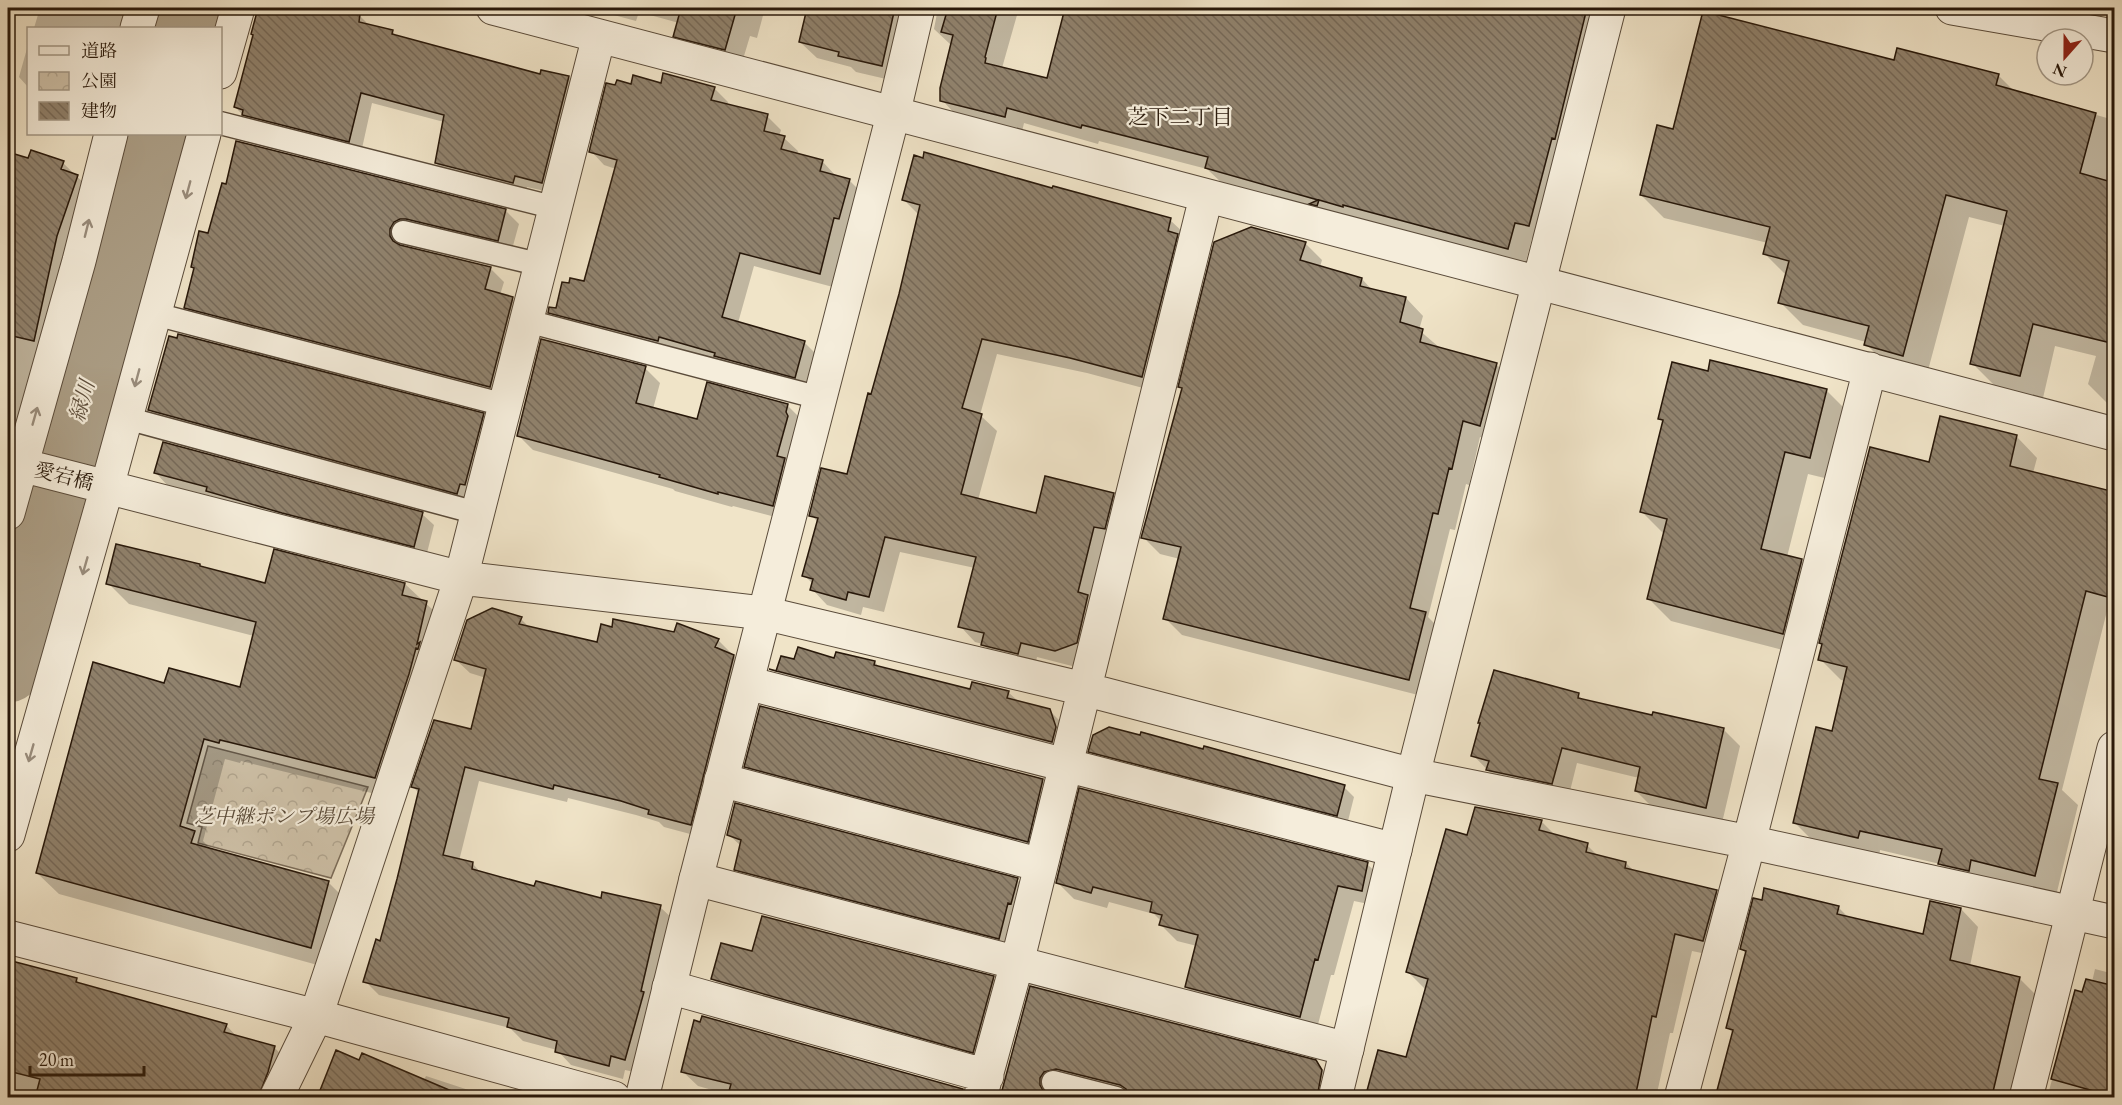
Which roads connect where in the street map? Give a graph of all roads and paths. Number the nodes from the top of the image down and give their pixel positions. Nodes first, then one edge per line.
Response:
1 (143, 8) edge
2 (238, 8) edge
3 (493, 8) edge
4 (918, 8) edge
5 (1609, 8) edge
6 (1952, 8) edge
7 (137, 27) edge
8 (599, 36) junction
9 (2115, 36) edge
10 (222, 65) edge
11 (893, 115) junction
12 (222, 124) edge
13 (111, 135) edge
14 (204, 135) edge
15 (1206, 197) junction
16 (556, 208) junction
17 (403, 232) dead end
18 (542, 265) junction
19 (1539, 282) junction
20 (154, 314) junction
21 (527, 321) junction
22 (1870, 369) junction
23 (820, 398) junction
24 (505, 405) junction
25 (126, 418) junction
26 (2115, 434) edge
27 (18, 464) edge
28 (106, 487) junction
29 (8, 513) edge
30 (477, 513) junction
31 (461, 578) junction
32 (764, 613) junction
33 (747, 682) junction
34 (1084, 689) junction
35 (2115, 748) edge
36 (1066, 764) junction
37 (1413, 775) junction
38 (721, 780) junction
39 (8, 835) edge
40 (1749, 842) junction
41 (1395, 849) junction
42 (1041, 865) junction
43 (696, 879) junction
44 (2074, 915) junction
45 (2115, 922) edge
46 (8, 937) edge
47 (1017, 963) junction
48 (669, 987) junction
49 (316, 1016) junction
50 (1347, 1049) junction
51 (1053, 1082) dead end
52 (984, 1087) edge
53 (276, 1098) edge
54 (614, 1098) edge
55 (642, 1098) edge
56 (1116, 1098) edge
57 (1335, 1098) edge
58 (1681, 1098) edge
59 (2026, 1098) edge

1 - 7 street
2 - 10 street
3 - 8 street
4 - 11 street
5 - 19 street
6 - 9 street
8 - 11 street
8 - 16 street
11 - 15 street
11 - 23 street
12 - 16 lane
27 -> 13 street
14 -> 20 street
15 - 19 street
15 - 34 street
16 - 18 street
17 - 18 lane
18 - 21 street
19 - 22 street
19 - 37 street
20 - 24 lane
20 -> 25 street
21 - 23 lane
21 - 24 street
22 - 26 street
22 - 40 street
23 - 32 street
24 - 30 street
25 - 28 street
25 - 30 lane
27 - 28 street, 愛宕橋
27 - 29 street
28 - 31 street, 愛宕橋
28 -> 39 street
30 - 31 street
31 - 32 street, 愛宕橋
31 - 49 street
32 - 33 street
32 - 34 street, 愛宕橋
33 - 36 street
33 - 38 street
34 - 36 street
34 - 37 street, 愛宕橋
35 - 44 street
36 - 41 street
36 - 42 street
37 - 40 street, 愛宕橋
37 - 41 street
38 - 42 street
38 - 43 street
40 - 44 street, 愛宕橋
40 - 58 street
41 - 50 street
42 - 47 street
43 - 47 street
43 - 48 street
44 - 45 street, 愛宕橋
44 - 59 street
46 - 49 street
47 - 50 street
47 - 52 street
48 - 52 street
48 - 55 street
49 - 53 street
49 - 54 street
50 - 57 street
51 - 56 lane

